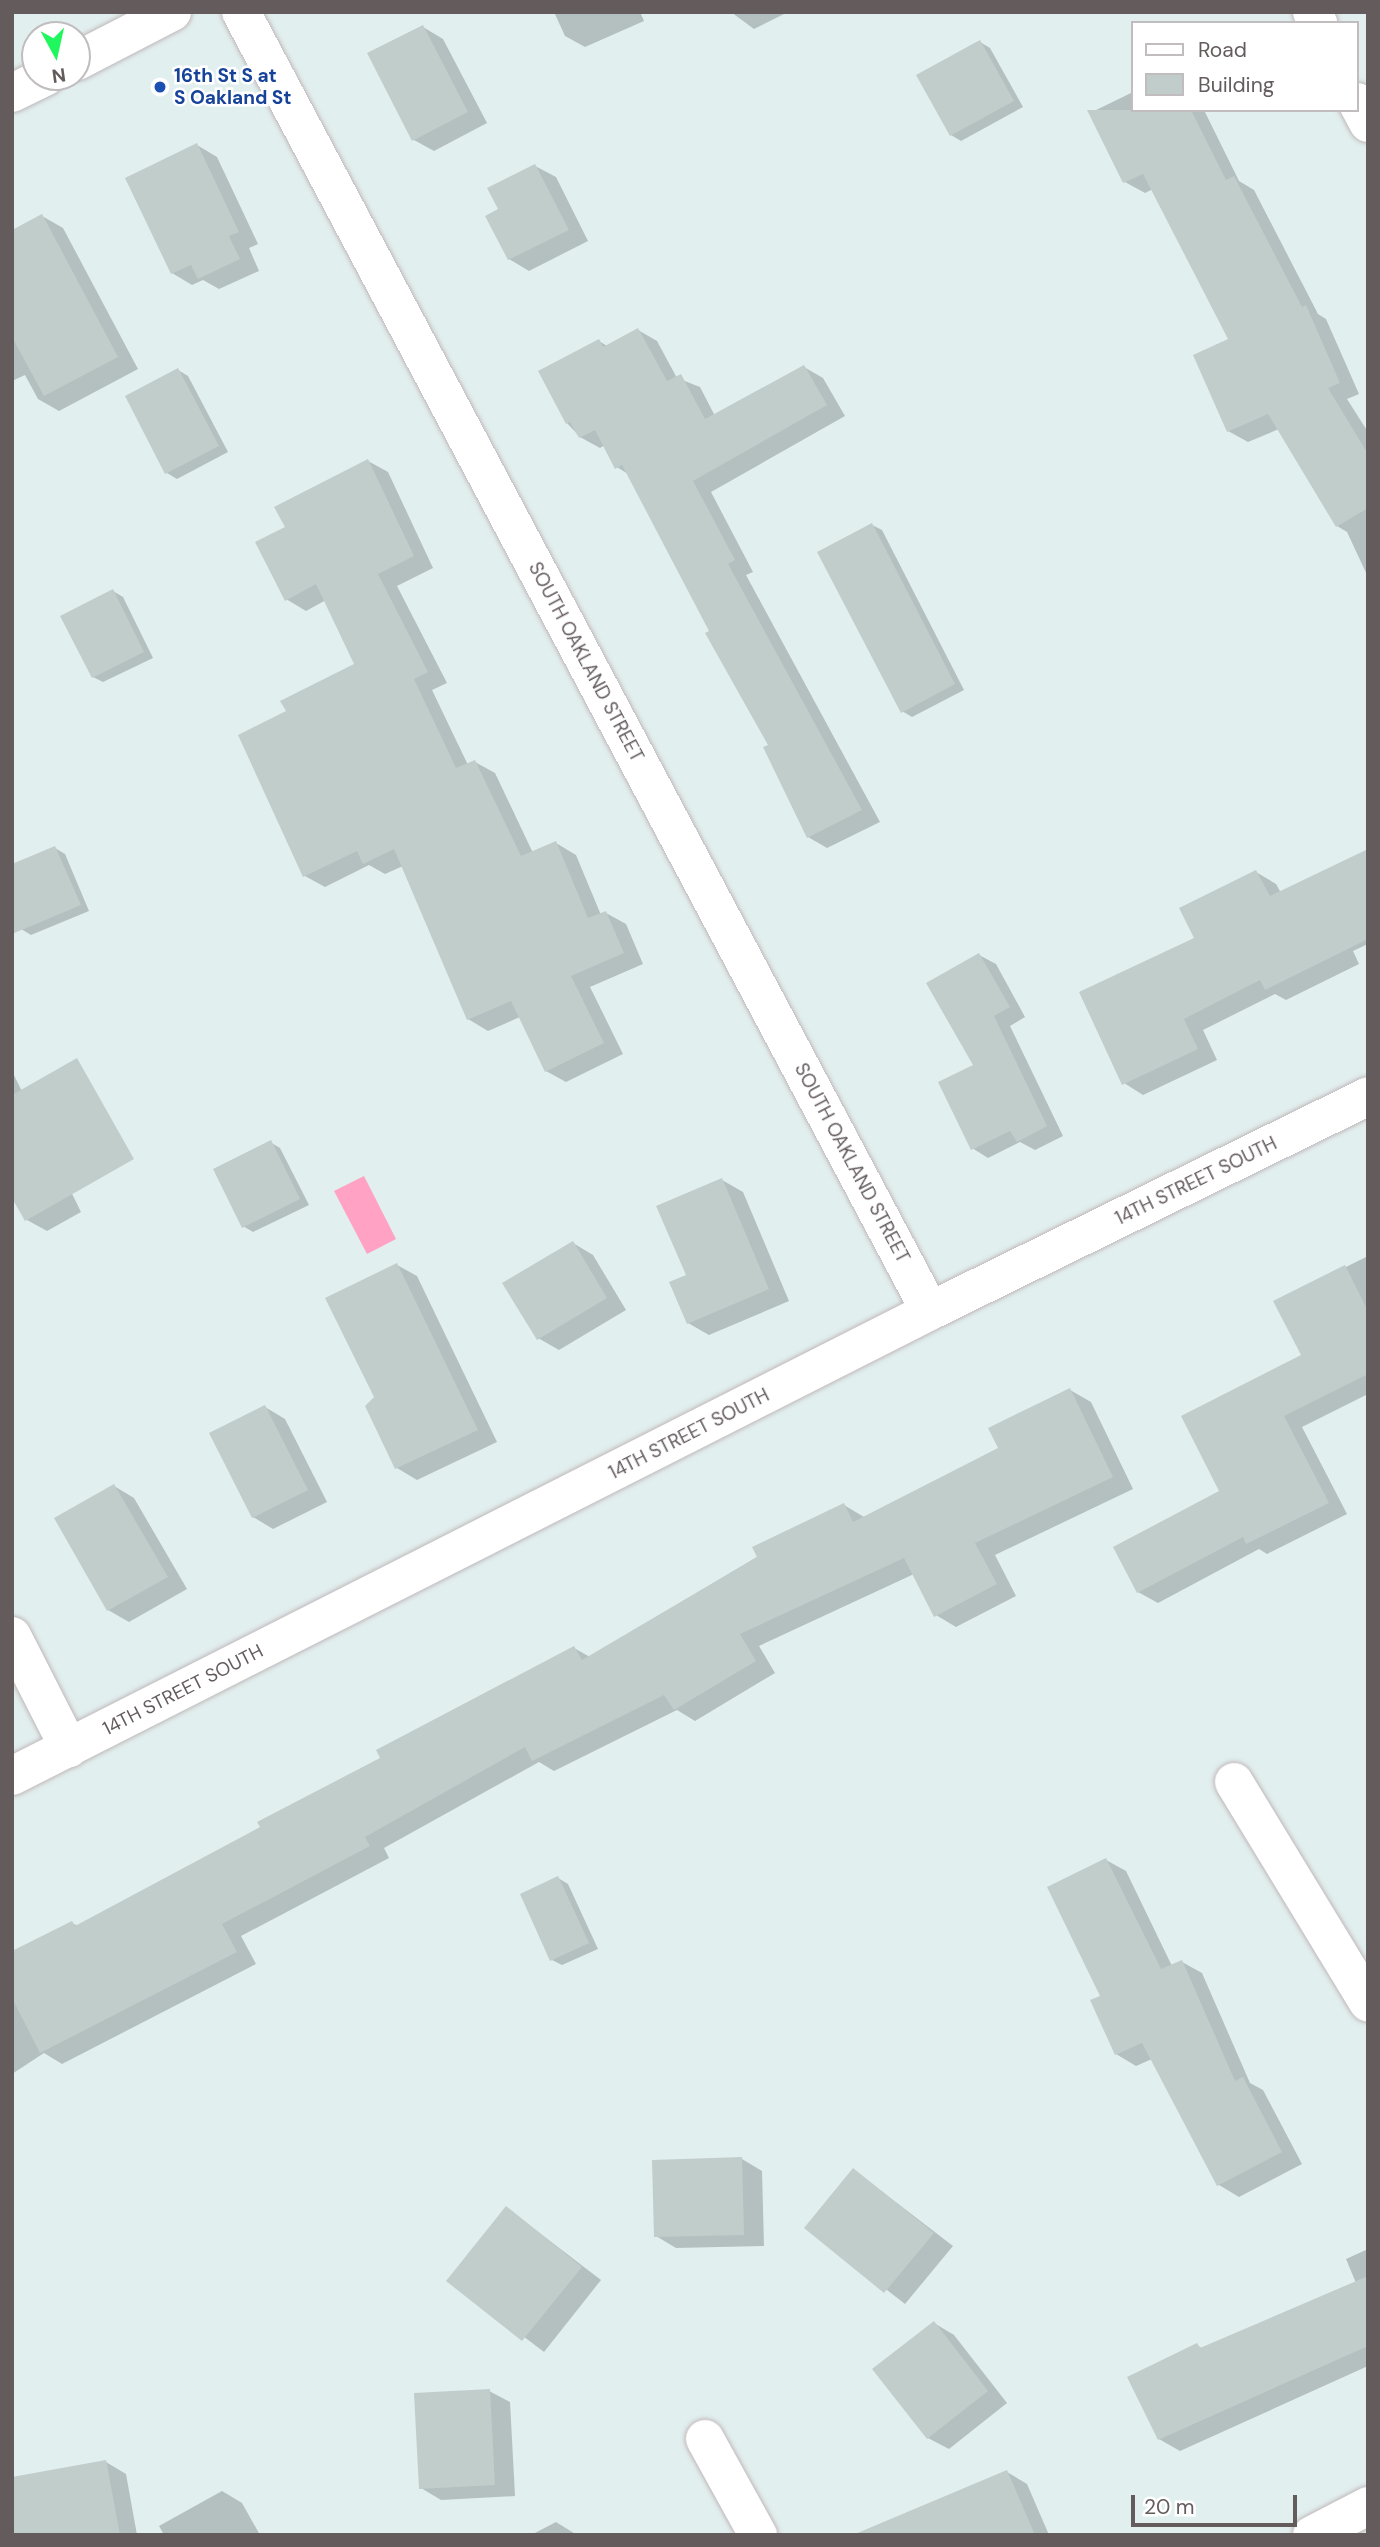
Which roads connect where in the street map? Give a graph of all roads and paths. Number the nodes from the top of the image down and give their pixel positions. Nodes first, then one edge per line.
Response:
1 (172, 12) edge
2 (241, 12) edge
3 (91, 54) edge
4 (1359, 106) edge
5 (1368, 123) edge
6 (1368, 1096) edge
7 (930, 1311) junction
8 (12, 1636) edge
9 (69, 1748) junction
10 (12, 1776) edge
11 (1234, 1782) dead end
12 (1368, 2002) edge
13 (705, 2439) dead end
14 (1368, 2506) edge
15 (758, 2535) edge
16 (1312, 2535) edge

1 - 3 street
2 - 7 street, SOUTH OAKLAND STREET
4 - 5 street
6 - 7 street, 14TH STREET SOUTH
7 - 9 street, 14TH STREET SOUTH
8 - 9 street
9 - 10 street, 14TH STREET SOUTH
11 - 12 street
13 - 15 street
14 - 16 street

